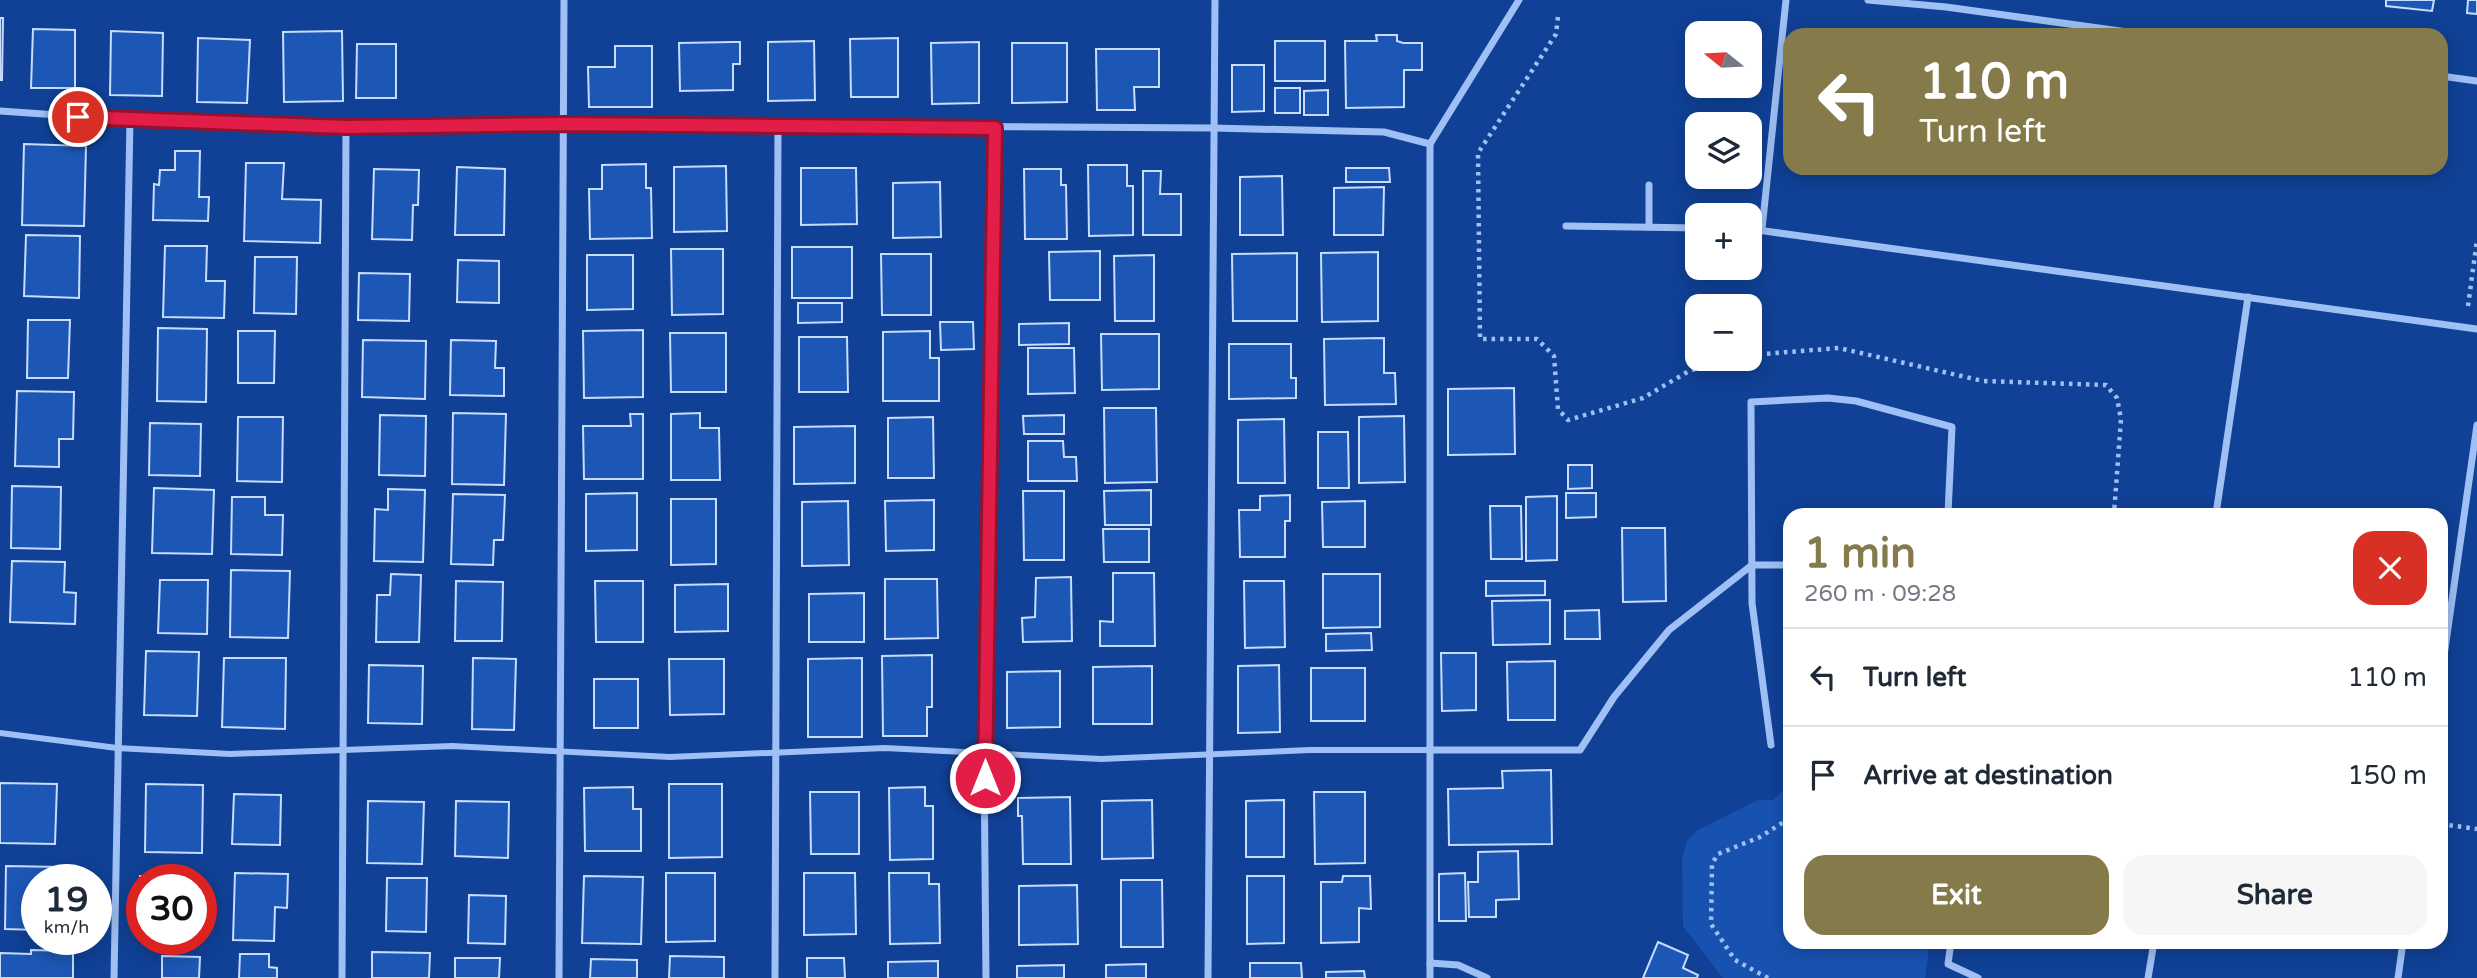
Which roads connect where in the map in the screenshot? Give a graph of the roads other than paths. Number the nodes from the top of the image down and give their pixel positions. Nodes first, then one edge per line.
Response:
1 (564, 0) edge
2 (1215, 0) edge
3 (1519, 0) edge
4 (1786, 0) edge
5 (1868, 0) edge
6 (1783, 28) edge
7 (2100, 28) edge
8 (1783, 29) edge
9 (2448, 77) edge
10 (2477, 81) edge
11 (0, 111) edge
12 (130, 120) junction
13 (564, 124) junction
14 (778, 126) junction
15 (346, 127) junction
16 (995, 128) junction
17 (1213, 128) junction
18 (1430, 144) junction
19 (1649, 185) dead end
20 (1566, 226) dead end
21 (1649, 227) junction
22 (1685, 228) edge
23 (1762, 229) joint
24 (2248, 297) junction
25 (2477, 329) edge
26 (2477, 425) edge
27 (1948, 508) edge
28 (2217, 508) edge
29 (1752, 565) junction
30 (1783, 565) edge
31 (2448, 628) edge
32 (0, 733) edge
33 (1771, 745) dead end
34 (117, 748) junction
35 (1432, 750) junction
36 (342, 751) junction
37 (558, 752) junction
38 (984, 753) junction
39 (776, 754) junction
40 (1210, 756) junction
41 (1950, 949) edge
42 (2153, 949) edge
43 (2402, 949) edge
44 (1430, 963) junction
45 (114, 978) edge
46 (342, 978) edge
47 (559, 978) edge
48 (775, 978) edge
49 (986, 978) edge
50 (1208, 978) edge
51 (1430, 978) edge
52 (1488, 978) edge
53 (1978, 978) edge
54 (2148, 978) edge
55 (2398, 978) edge

1 - 13 street
2 - 17 street
3 - 18 street
4 - 6 street
5 - 7 street
8 - 23 street
9 - 10 street
11 - 12 street
12 - 15 street
12 - 34 street
13 - 14 street
13 - 15 street
13 - 37 street
14 - 16 street
14 - 39 street
15 - 36 street
16 - 17 street
16 - 38 street
17 - 18 street
17 - 40 street
18 - 35 street
19 - 21 street
20 - 21 street
21 - 22 street
23 - 24 street
24 - 25 street
24 - 28 street
26 - 31 street
27 - 29 street
29 - 30 street
29 - 33 street
29 - 35 street
32 - 34 street
34 - 36 street
34 - 45 street
35 - 40 street
35 - 44 street
36 - 37 street
36 - 46 street
37 - 39 street
37 - 47 street
38 - 39 street
38 - 40 street
38 - 49 street
39 - 48 street
40 - 50 street
41 - 53 street
42 - 54 street
43 - 55 street
44 - 51 street
44 - 52 street

